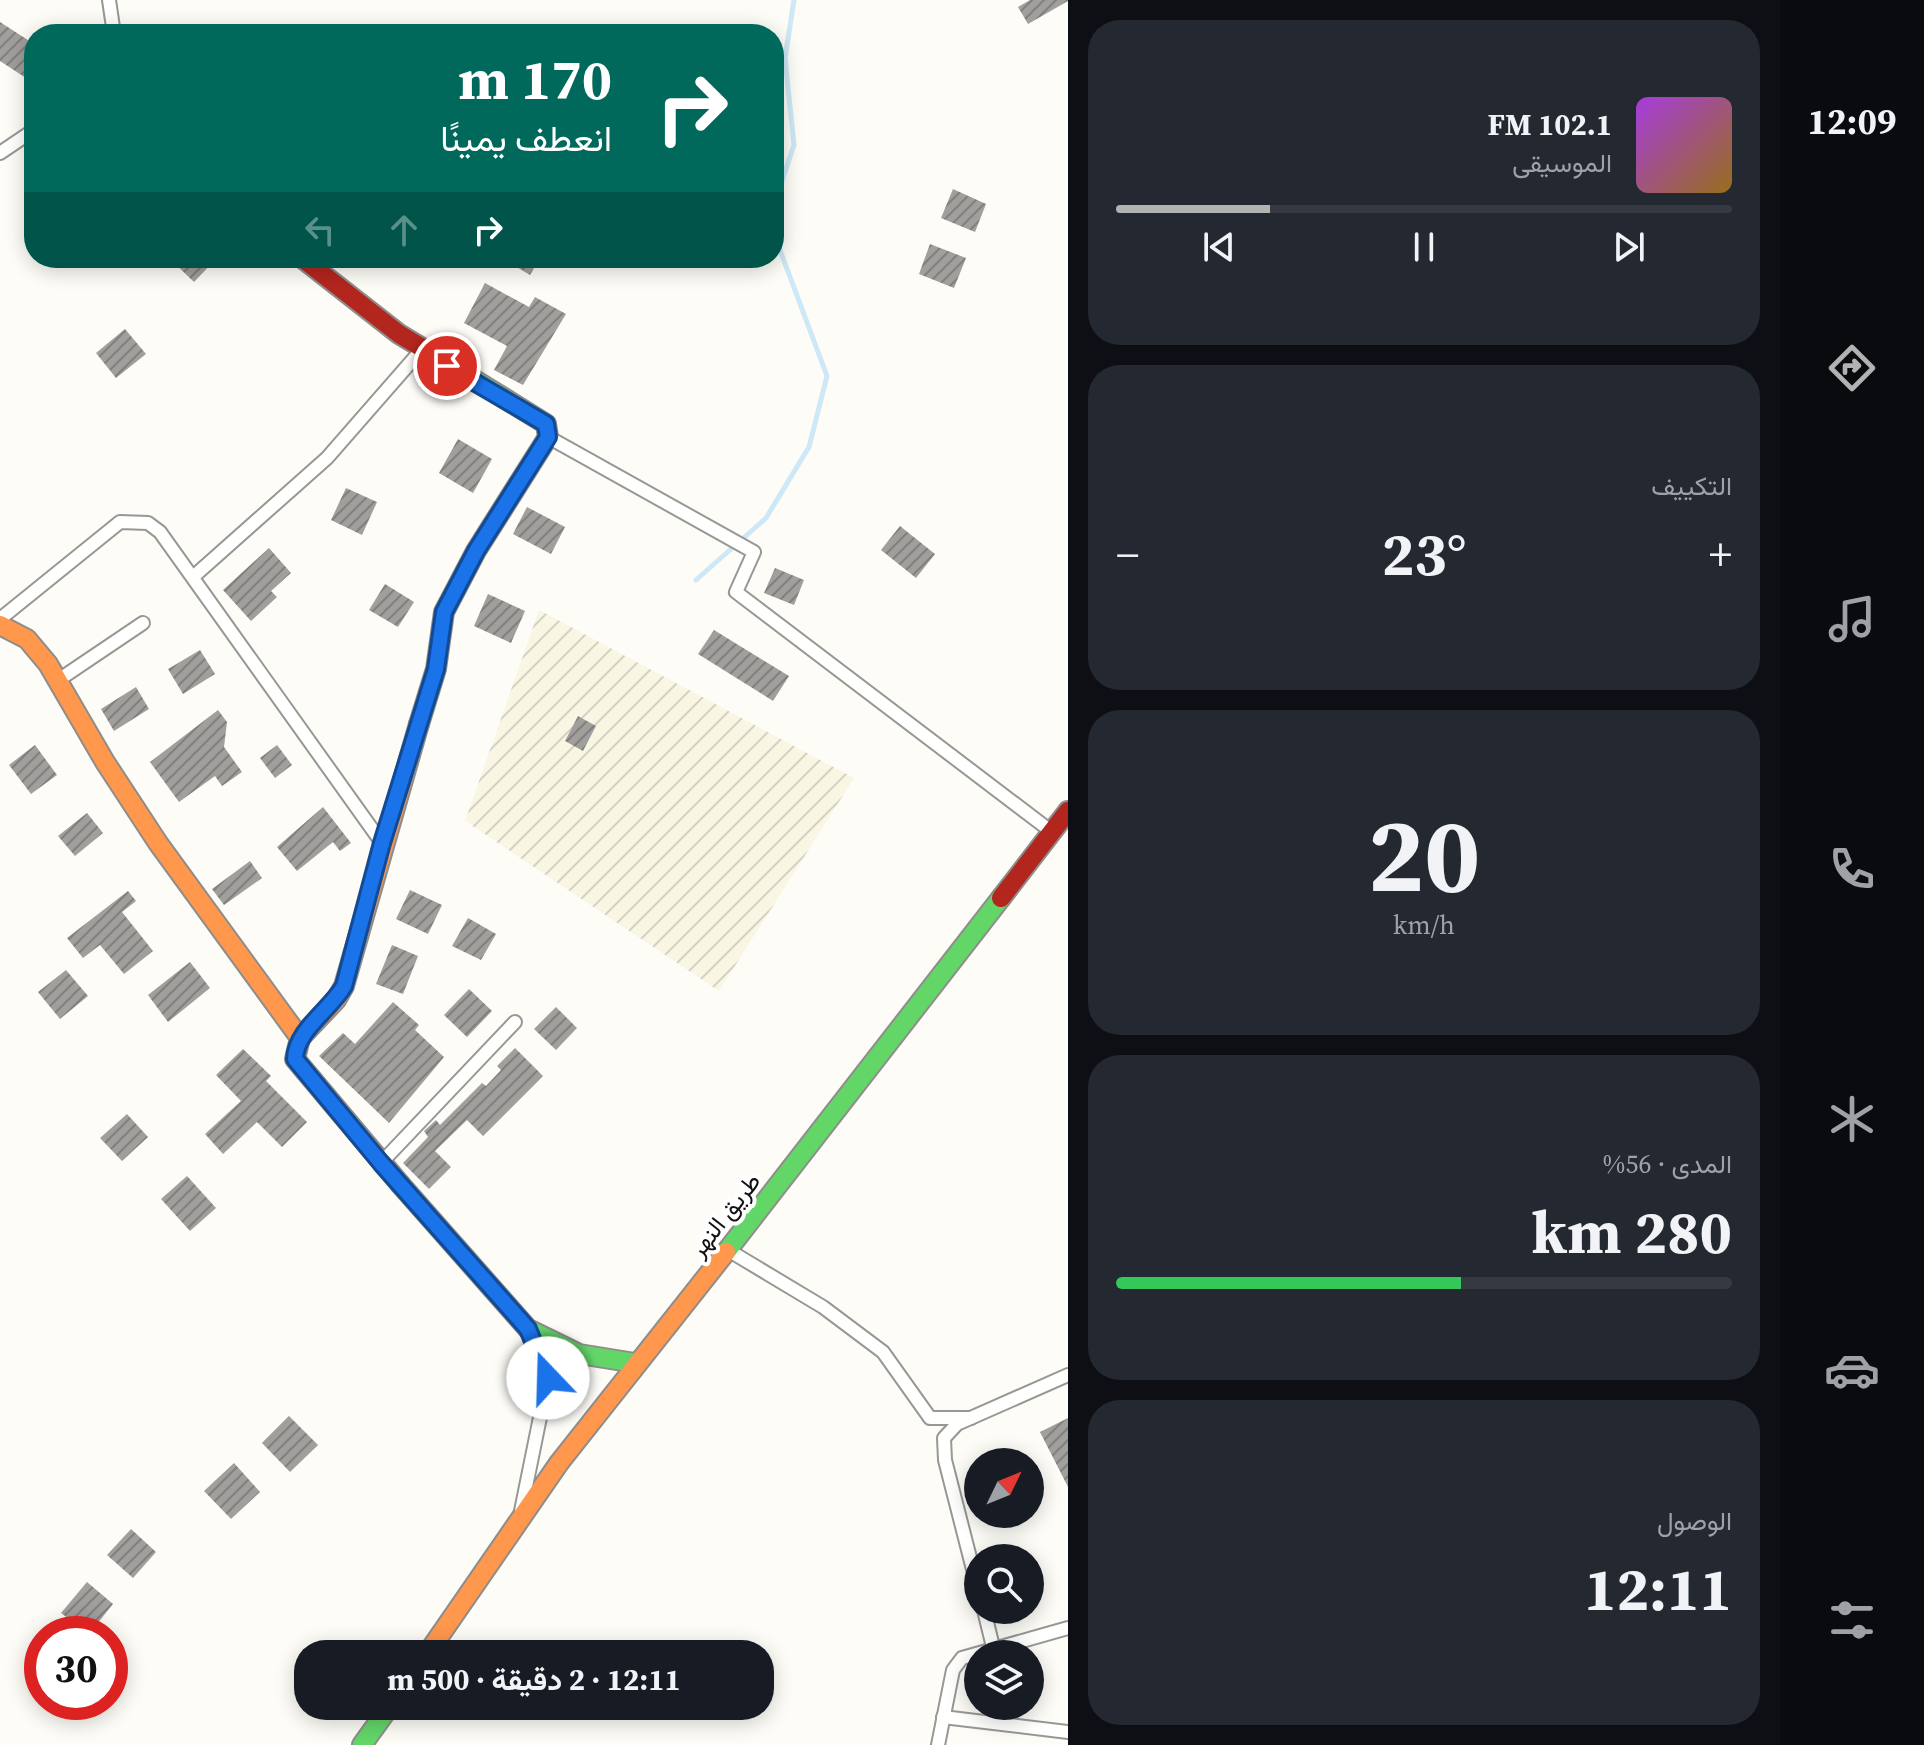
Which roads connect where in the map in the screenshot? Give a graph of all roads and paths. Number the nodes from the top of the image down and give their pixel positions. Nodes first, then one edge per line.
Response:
1 (109, 0) edge
2 (113, 24) edge
3 (24, 137) edge
4 (0, 153) edge
5 (315, 268) edge
6 (417, 355) dead end
7 (548, 437) junction
8 (193, 577) junction
9 (0, 622) edge
10 (143, 623) dead end
11 (57, 681) junction
12 (1068, 811) edge
13 (1052, 832) junction
14 (382, 843) junction
15 (515, 1022) dead end
16 (300, 1038) junction
17 (381, 1163) junction
18 (728, 1250) junction
19 (528, 1329) junction
20 (635, 1363) junction
21 (1068, 1375) edge
22 (971, 1418) junction
23 (518, 1525) junction
24 (967, 1544) edge
25 (1068, 1628) edge
26 (437, 1640) edge
27 (1021, 1640) edge
28 (964, 1657) edge
29 (943, 1717) junction
30 (380, 1720) edge
31 (1068, 1732) edge
32 (362, 1745) edge
33 (938, 1745) edge

1 - 2 street
3 - 4 street
5 - 7 street
6 - 8 street
7 - 13 street
7 - 14 street
8 - 9 street
8 - 14 street
9 - 11 street
10 - 11 street
11 - 16 street
12 - 13 street, طريق النهر
13 - 18 street, طريق النهر
14 - 16 street
15 - 17 street
16 - 17 street
17 - 19 street
18 - 20 street, طريق النهر
18 - 22 street
19 - 20 street
19 - 23 street
20 - 23 street, طريق النهر
21 - 22 street
22 - 24 street
23 - 26 street, طريق النهر
25 - 27 street
28 - 29 street
29 - 31 street
29 - 33 street
30 - 32 street

